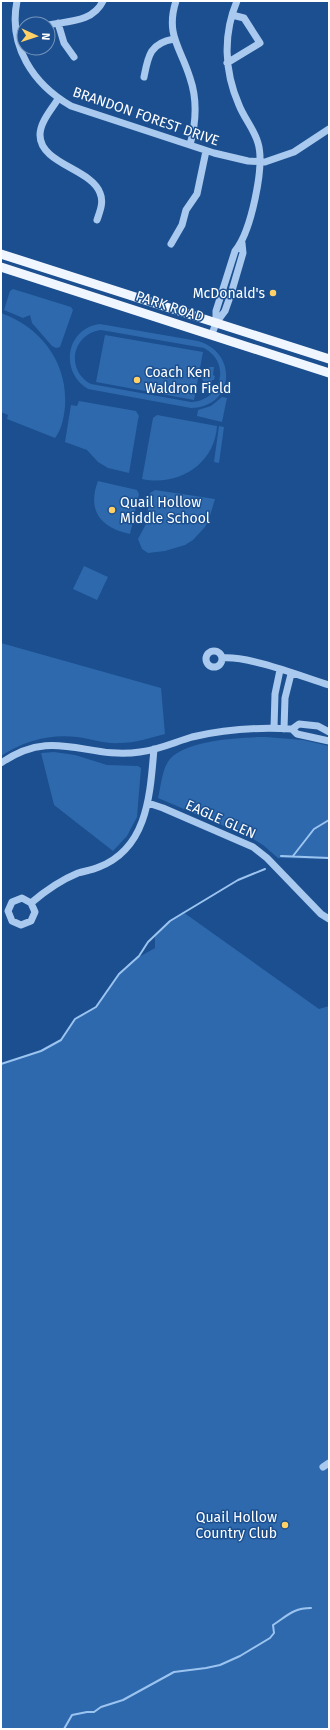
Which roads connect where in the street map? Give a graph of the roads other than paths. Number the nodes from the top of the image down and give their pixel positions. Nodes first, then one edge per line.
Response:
1 (17, 1) edge
2 (103, 1) edge
3 (176, 1) edge
4 (238, 1) edge
5 (232, 14) junction
6 (16, 16) edge
7 (58, 23) joint
8 (174, 39) junction
9 (24, 56) edge
10 (74, 57) dead end
11 (227, 63) junction
12 (144, 77) dead end
13 (58, 99) junction
14 (329, 130) edge
15 (190, 145) junction
16 (206, 150) junction
17 (259, 162) junction
18 (97, 220) dead end
19 (171, 244) dead end
20 (1, 254) edge
21 (1, 267) edge
22 (216, 323) junction
23 (212, 334) junction
24 (329, 359) edge
25 (329, 373) edge
26 (222, 658) dead end
27 (280, 670) junction
28 (291, 674) junction
29 (329, 685) edge
30 (274, 728) junction
31 (284, 729) junction
32 (292, 729) junction
33 (329, 732) edge
34 (329, 742) edge
35 (154, 749) junction
36 (1, 763) edge
37 (148, 803) junction
38 (31, 903) dead end
39 (329, 919) edge

1 - 6 street, BRANDON FOREST DRIVE
2 - 7 street
3 - 8 street
4 - 5 street
5 - 11 street
5 - 11 street
7 - 10 street
8 - 12 street
8 - 15 street
9 - 13 street, BRANDON FOREST DRIVE
11 - 17 street
13 - 15 street, BRANDON FOREST DRIVE
13 - 18 street
14 - 17 street, BRANDON FOREST DRIVE
15 - 16 street, BRANDON FOREST DRIVE
16 - 17 street, BRANDON FOREST DRIVE
16 - 19 street
17 - 22 street
20 - 22 main road, PARK ROAD
21 - 23 main road, PARK ROAD
22 - 23 street
22 - 24 main road, PARK ROAD
23 - 25 main road, PARK ROAD
26 - 27 street
27 - 28 street
27 - 30 street
28 - 29 street
28 - 31 street
30 - 31 street
30 - 35 street
31 - 32 street
32 - 33 street
32 - 34 street
35 - 36 street
35 - 37 street
37 - 38 street
37 - 39 street, EAGLE GLEN

